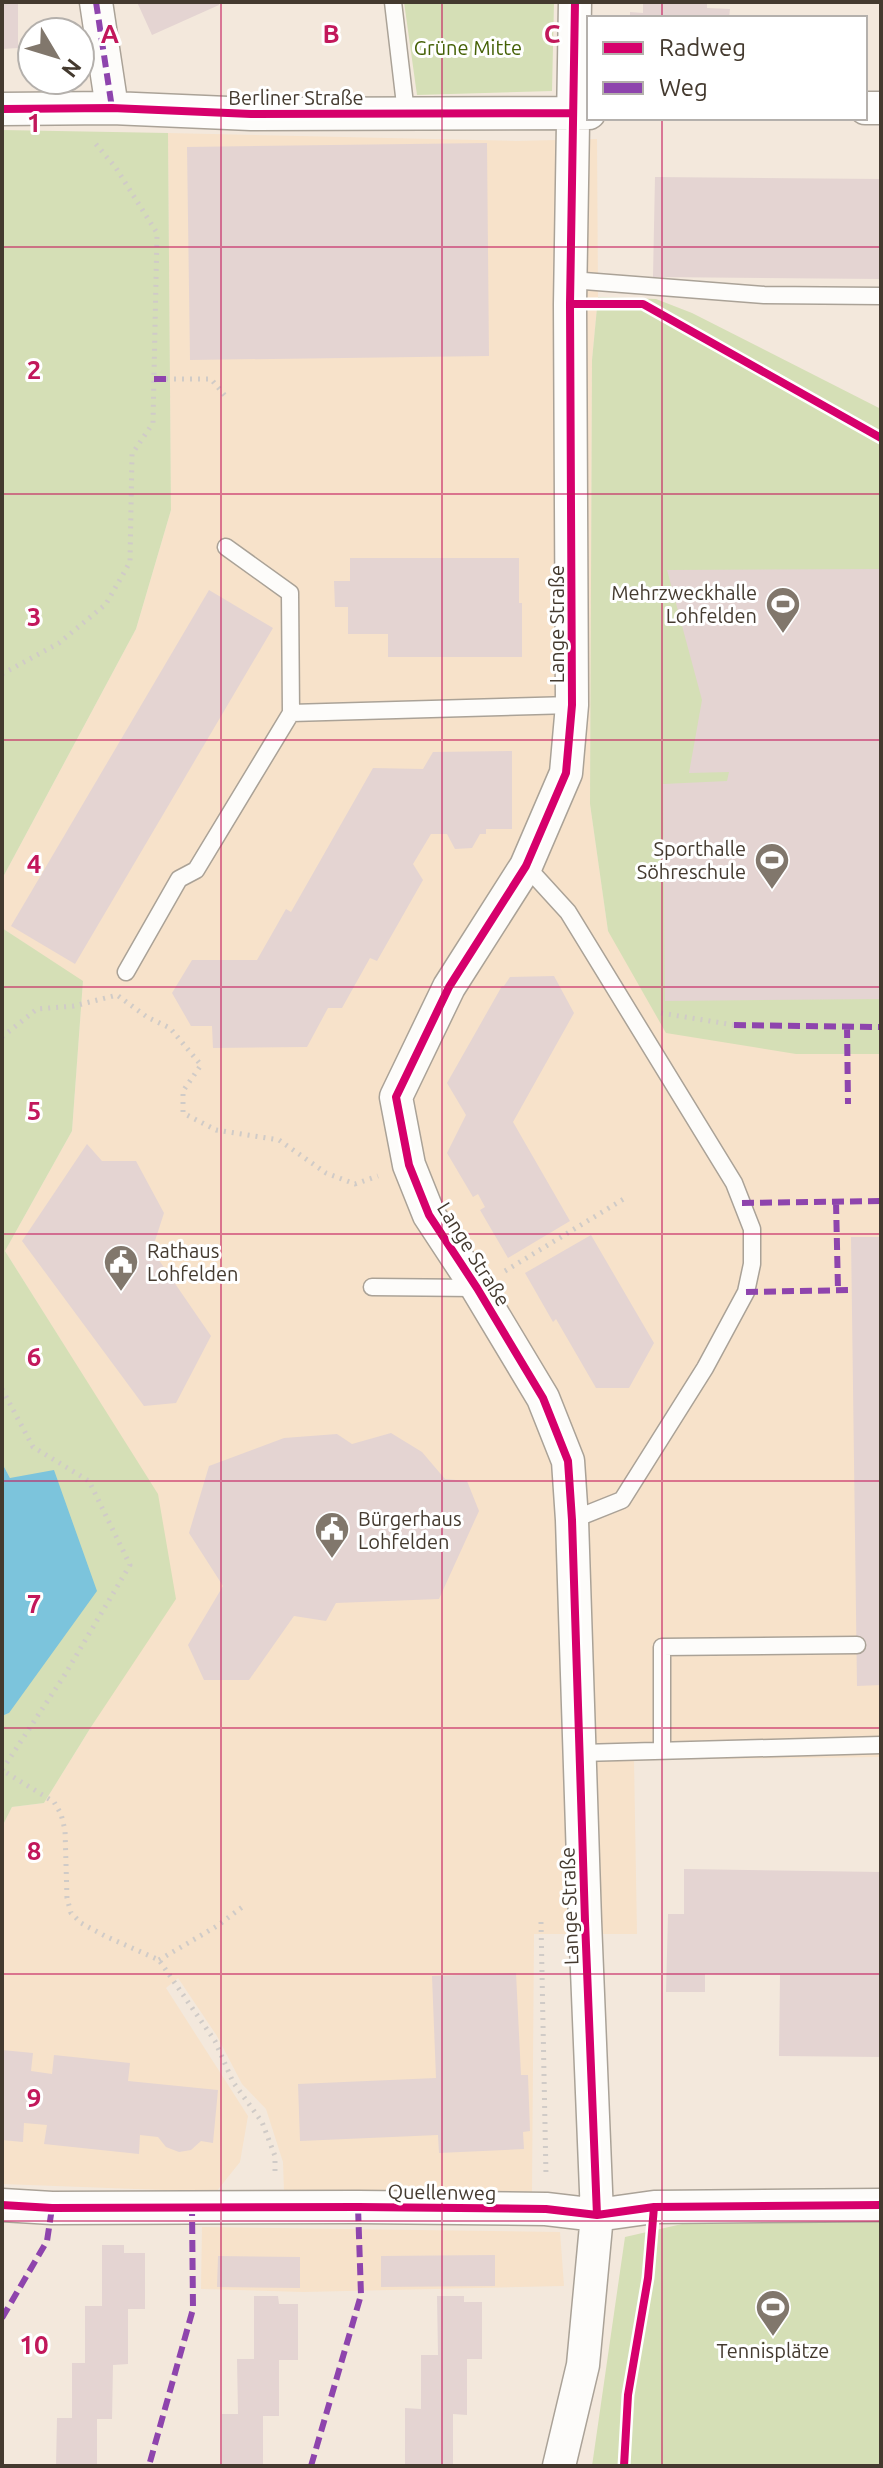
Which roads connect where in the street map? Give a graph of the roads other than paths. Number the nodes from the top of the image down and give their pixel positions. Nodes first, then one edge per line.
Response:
1 (96, 2) edge
2 (393, 2) edge
3 (575, 2) edge
4 (112, 108) junction
5 (2, 109) edge
6 (406, 113) junction
7 (580, 113) edge
8 (571, 280) junction
9 (881, 296) edge
10 (226, 547) dead end
11 (572, 705) junction
12 (291, 713) junction
13 (526, 866) junction
14 (126, 972) dead end
15 (372, 1287) dead end
16 (477, 1288) junction
17 (572, 1520) junction
18 (857, 1645) dead end
19 (881, 1745) edge
20 (662, 1750) junction
21 (581, 1753) junction
22 (2, 2205) edge
23 (881, 2205) edge
24 (597, 2215) junction
25 (559, 2466) edge

1 - 4 street
2 - 6 lane
3 - 7 street, Lange Straße
4 - 5 street, Berliner Straße
4 - 6 street, Berliner Straße
6 - 7 street, Berliner Straße
7 - 8 street, Lange Straße
8 - 9 lane
8 - 11 street, Lange Straße
10 - 12 lane
11 - 12 lane
11 - 13 street, Lange Straße
12 - 14 lane
13 - 16 street, Lange Straße
13 - 17 lane
15 - 16 lane
16 - 17 street, Lange Straße
17 - 21 street, Lange Straße
18 - 20 lane
19 - 20 lane
20 - 21 lane
21 - 24 street, Lange Straße
22 - 24 street, Quellenweg
23 - 24 street, Quellenweg
24 - 25 street, Lange Straße

